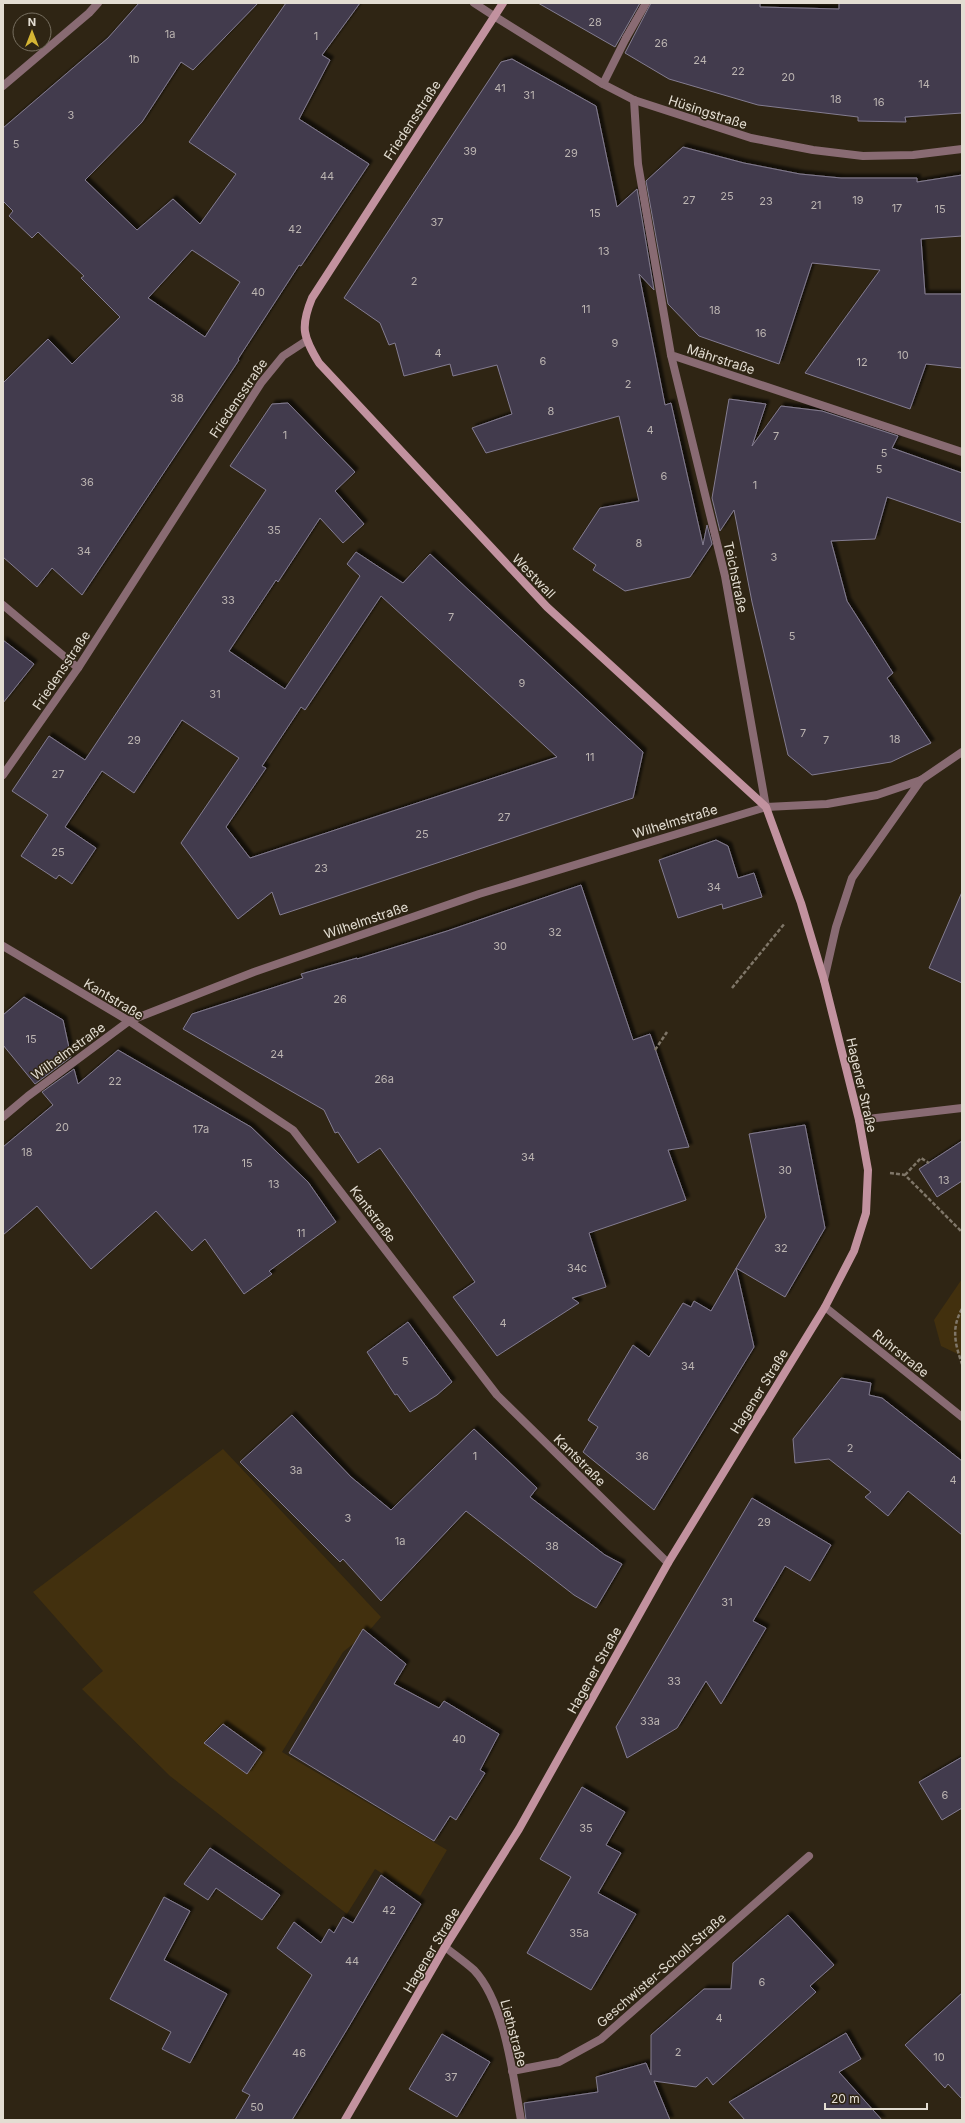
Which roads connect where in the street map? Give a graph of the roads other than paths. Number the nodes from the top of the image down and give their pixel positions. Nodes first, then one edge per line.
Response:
1 (98, 3) edge
2 (474, 3) edge
3 (503, 3) edge
4 (646, 3) edge
5 (494, 16) junction
6 (603, 84) junction
7 (3, 86) edge
8 (634, 100) junction
9 (962, 149) edge
10 (306, 341) junction
11 (671, 355) junction
12 (962, 452) edge
13 (3, 605) edge
14 (78, 668) junction
15 (962, 752) edge
16 (3, 775) edge
17 (921, 780) junction
18 (766, 807) junction
19 (3, 946) edge
20 (824, 980) junction
21 (129, 1021) junction
22 (962, 1108) edge
23 (3, 1117) edge
24 (859, 1120) junction
25 (825, 1307) junction
26 (962, 1418) edge
27 (668, 1563) junction
28 (809, 1856) dead end
29 (446, 1947) junction
30 (512, 2071) junction
31 (345, 2120) edge
32 (521, 2120) edge

1 - 7 street
2 - 5 street, Hüsingstraße
3 - 5 main road, Friedensstraße
4 - 6 street
5 - 6 street, Hüsingstraße
5 - 10 main road, Friedensstraße
6 - 8 street, Hüsingstraße
8 - 9 street, Hüsingstraße
8 - 11 street, Mährstraße
10 - 14 street, Friedensstraße
10 - 18 main road, Westwall
11 - 12 street, Mährstraße
11 - 18 street, Teichstraße
13 - 14 street
14 - 16 street, Friedensstraße
15 - 17 street
17 - 18 street
17 - 20 street
18 - 20 main road, Hagener Straße
18 - 21 street, Wilhelmstraße
19 - 21 street, Kantstraße
20 - 24 main road, Hagener Straße
21 - 23 street, Wilhelmstraße
21 - 27 street, Kantstraße
22 - 24 street
24 - 25 main road, Hagener Straße
25 - 26 street, Ruhrstraße
25 - 27 main road, Hagener Straße
27 - 29 main road, Hagener Straße
28 - 30 street, Geschwister-Scholl-Straße
29 - 30 street, Liethstraße
29 - 31 main road, Hagener Straße
30 - 32 street, Liethstraße

